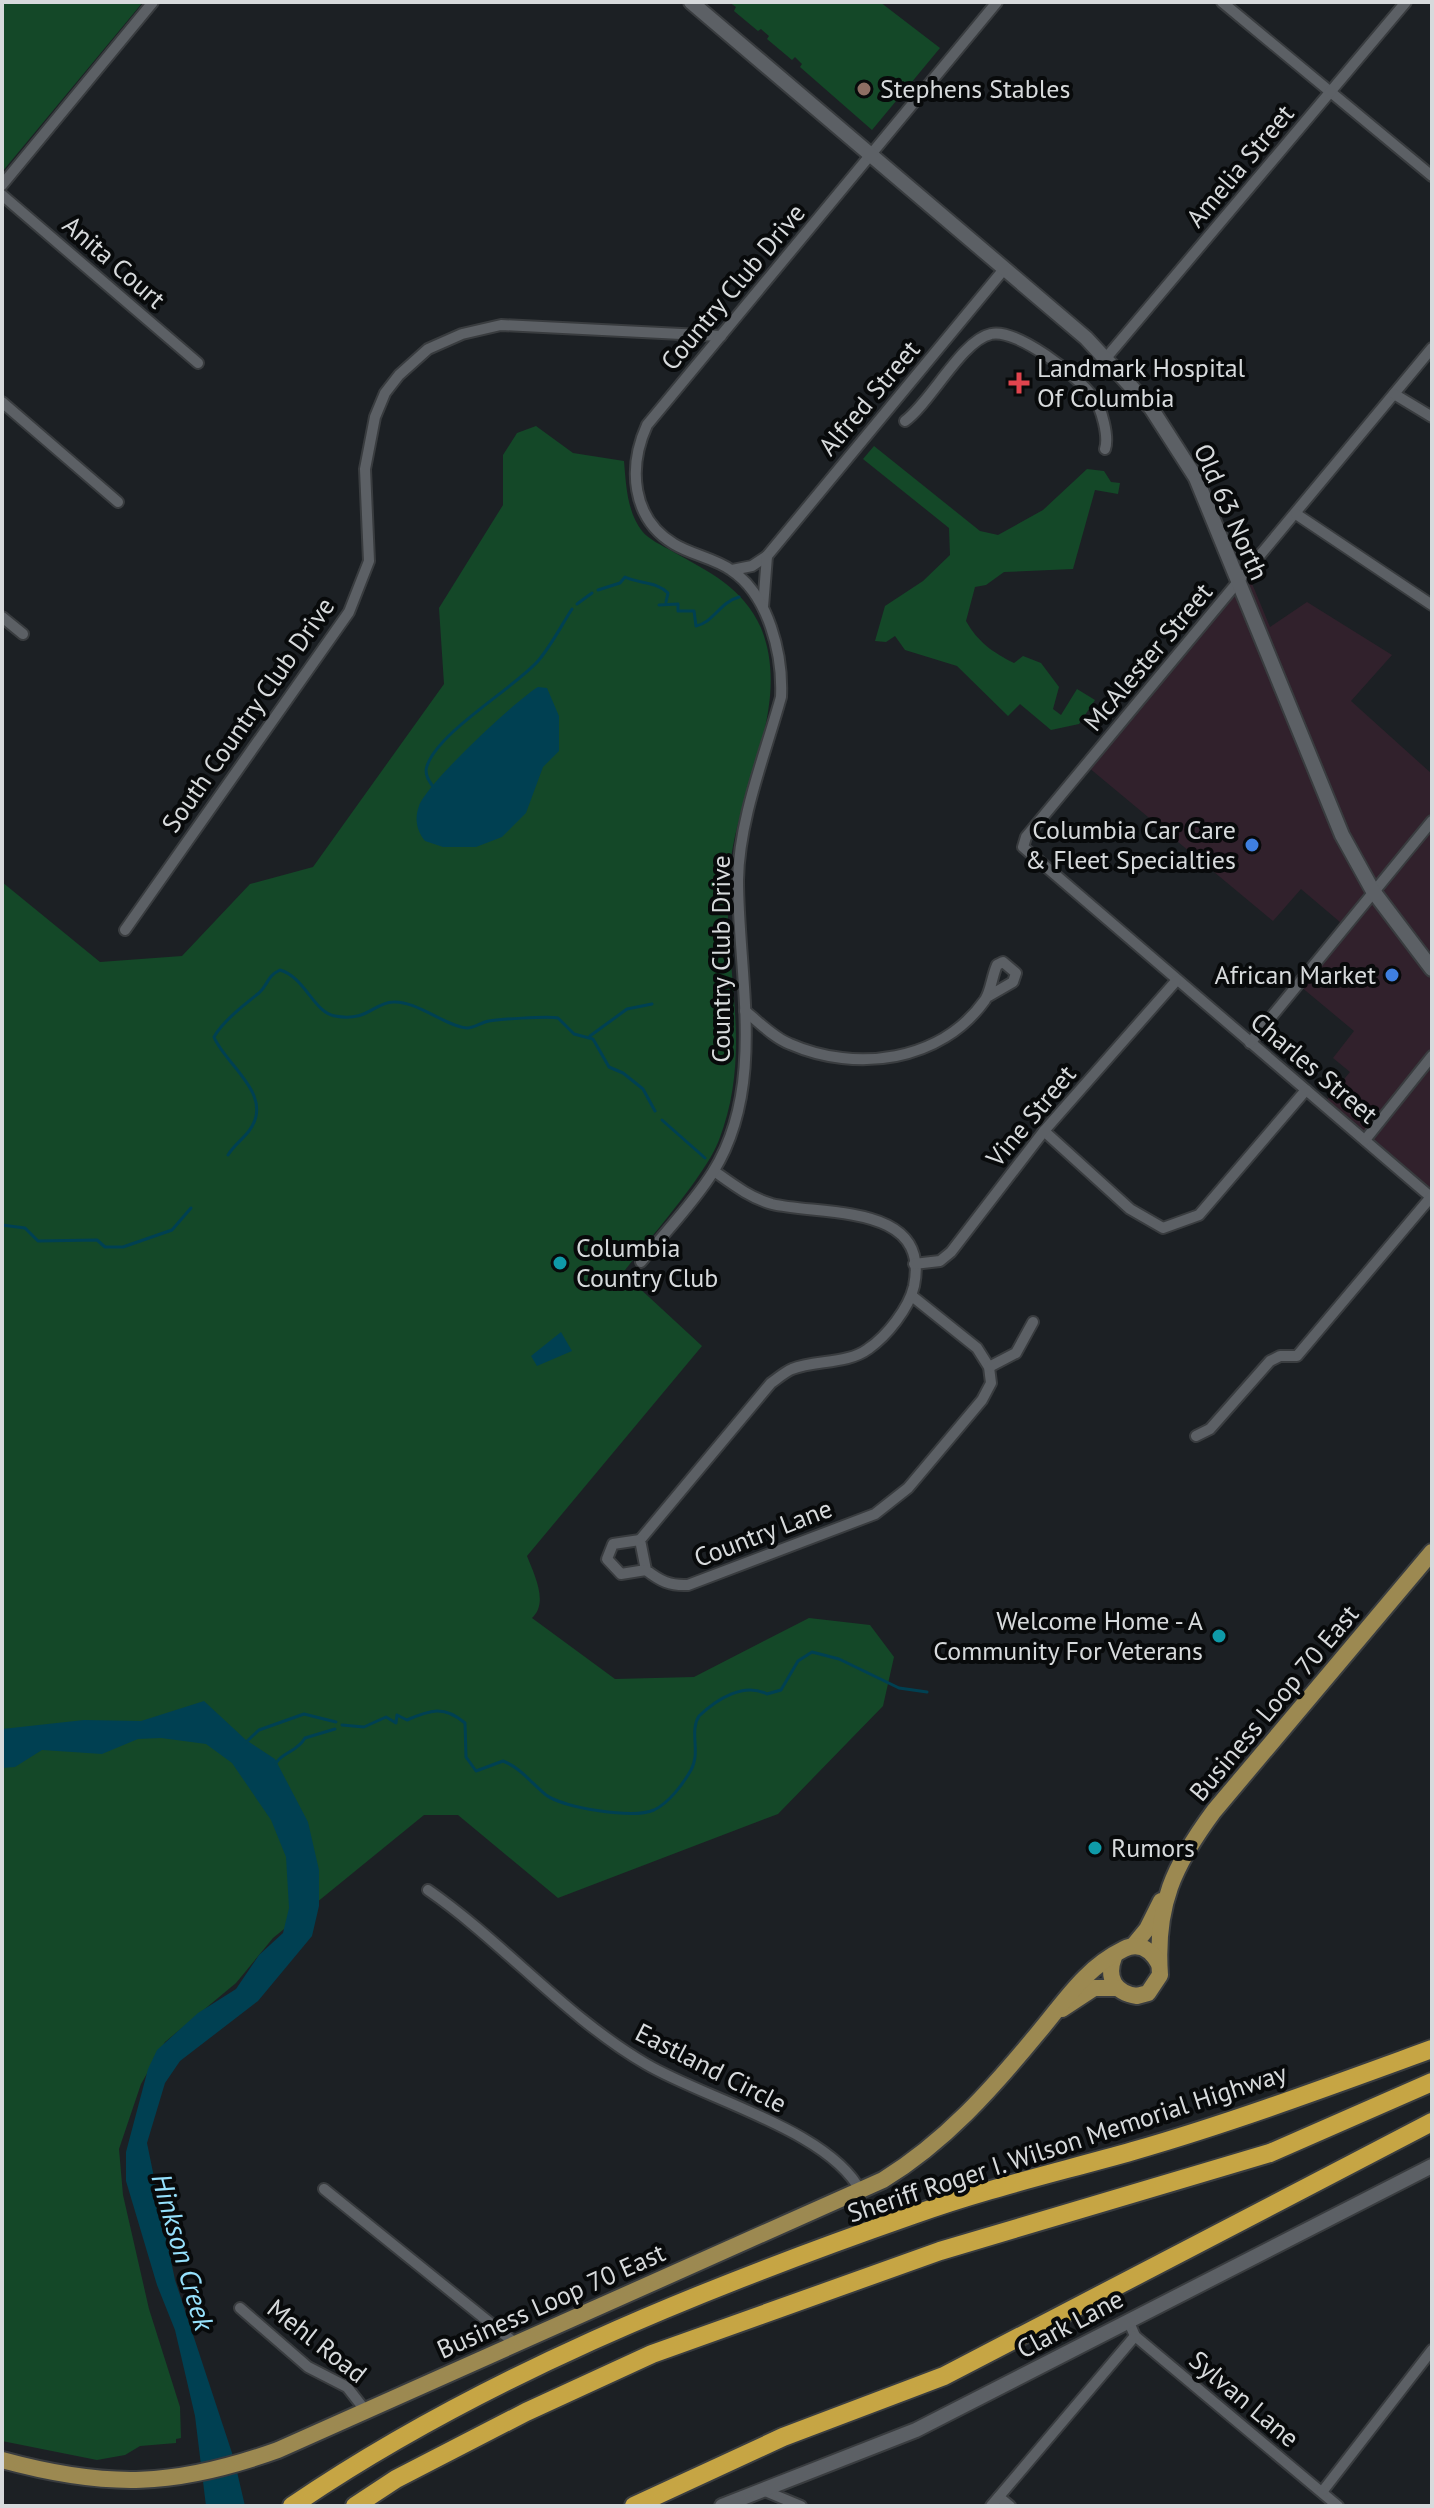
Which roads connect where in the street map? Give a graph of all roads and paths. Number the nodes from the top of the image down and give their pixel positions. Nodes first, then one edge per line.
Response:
1 (153, 2) edge
2 (691, 2) edge
3 (997, 2) edge
4 (1222, 2) edge
5 (1406, 2) edge
6 (1331, 92) junction
7 (871, 155) junction
8 (1432, 176) edge
9 (2, 185) edge
10 (2, 195) edge
11 (1005, 268) junction
12 (721, 336) junction
13 (1432, 348) edge
14 (1106, 358) junction
15 (198, 363) dead end
16 (1394, 394) junction
17 (2, 402) edge
18 (1432, 417) edge
19 (905, 421) dead end
20 (1105, 449) dead end
21 (118, 502) dead end
22 (1296, 514) junction
23 (767, 556) junction
24 (732, 570) junction
25 (1238, 583) junction
26 (1432, 605) edge
27 (763, 609) junction
28 (2, 617) edge
29 (23, 634) dead end
30 (1432, 821) edge
31 (1023, 847) joint
32 (1373, 891) junction
33 (125, 930) dead end
34 (1432, 969) edge
35 (1176, 981) junction
36 (987, 997) dead end
37 (745, 1011) junction
38 (1250, 1043) junction
39 (1432, 1056) edge
40 (1306, 1090) junction
41 (1044, 1131) junction
42 (1365, 1140) junction
43 (714, 1171) junction
44 (1432, 1197) edge
45 (641, 1262) dead end
46 (914, 1264) junction
47 (912, 1296) junction
48 (1033, 1322) dead end
49 (989, 1367) junction
50 (1196, 1436) dead end
51 (640, 1540) junction
52 (1429, 1562) edge
53 (646, 1570) junction
54 (428, 1890) dead end
55 (1166, 1892) junction
56 (1133, 1946) junction
57 (1114, 1957) junction
58 (1159, 1964) junction
59 (1117, 1988) junction
60 (1054, 2014) junction
61 (1432, 2049) edge
62 (1432, 2082) edge
63 (1432, 2122) edge
64 (1430, 2171) edge
65 (324, 2189) dead end
66 (861, 2192) junction
67 (240, 2308) dead end
68 (1128, 2320) junction
69 (1135, 2336) junction
70 (515, 2343) junction
71 (1432, 2350) edge
72 (365, 2410) junction
73 (2, 2460) edge
74 (765, 2491) junction
75 (1322, 2492) junction
76 (999, 2497) junction
77 (292, 2506) edge
78 (355, 2506) edge
79 (634, 2506) edge
80 (722, 2506) edge
81 (801, 2506) edge
82 (991, 2506) edge
83 (1010, 2506) edge
84 (1338, 2506) edge

1 - 9 street
2 - 7 main road, Old 63 North
3 - 7 street, Country Club Drive
4 - 6 street
5 - 6 street, Amelia Street
6 - 8 street
6 - 14 street, Amelia Street
7 - 11 main road, Old 63 North
7 - 12 street, Country Club Drive
10 - 15 street, Anita Court
11 - 14 main road, Old 63 North
11 - 23 street, Alfred Street
12 - 24 street, Country Club Drive
12 - 33 street, South Country Club Drive
13 - 16 street, McAlester Street
14 - 25 main road, Old 63 North
16 - 18 street
16 - 22 street, McAlester Street
17 - 21 street
19 - 20 street
22 - 25 street, McAlester Street
22 - 26 street
23 - 24 street, Alfred Street
23 - 27 street
24 - 27 street, Country Club Drive
25 - 31 street, McAlester Street
25 - 32 main road, Old 63 North
27 - 37 street, Country Club Drive
28 - 29 street
30 - 32 street
31 - 35 street, Charles Street
32 - 34 main road, Old 63 North
32 - 38 street
35 - 38 street, Charles Street
35 - 41 street, Vine Street
36 - 37 street
37 - 43 street, Country Club Drive
38 - 40 street, Charles Street
39 - 42 street
40 - 41 street
40 - 42 street, Charles Street
41 - 46 street, Vine Street
42 - 44 street, Charles Street
43 - 45 street, Country Club Drive
43 - 46 street
44 - 50 street
46 - 47 street
47 - 49 street
47 - 51 street
48 - 49 street
49 - 53 street, Country Lane
51 - 53 street
51 - 53 street, Country Lane
52 - 55 main road, Business Loop 70 East
54 - 66 street, Eastland Circle
55 - 56 main road, Business Loop 70 East
55 - 58 main road, Business Loop 70 East
56 - 57 main road
56 - 58 main road
57 - 59 main road
57 - 60 main road, Business Loop 70 East
58 - 59 main road
59 - 60 main road, Business Loop 70 East
60 - 66 main road, Business Loop 70 East
61 - 77 highway, Sheriff Roger I. Wilson Memorial Highway
62 - 78 highway
63 - 79 highway
64 - 68 main road, Clark Lane
65 - 70 street
66 - 70 main road, Business Loop 70 East
67 - 72 street, Mehl Road
68 - 69 street, Sylvan Lane
68 - 74 main road, Clark Lane
69 - 75 street, Sylvan Lane
69 - 76 street
70 - 72 main road, Business Loop 70 East
71 - 75 street
72 - 73 main road, Business Loop 70 East
74 - 80 main road, Clark Lane
74 - 81 street
75 - 84 street, Sylvan Lane
76 - 82 street
76 - 83 street

